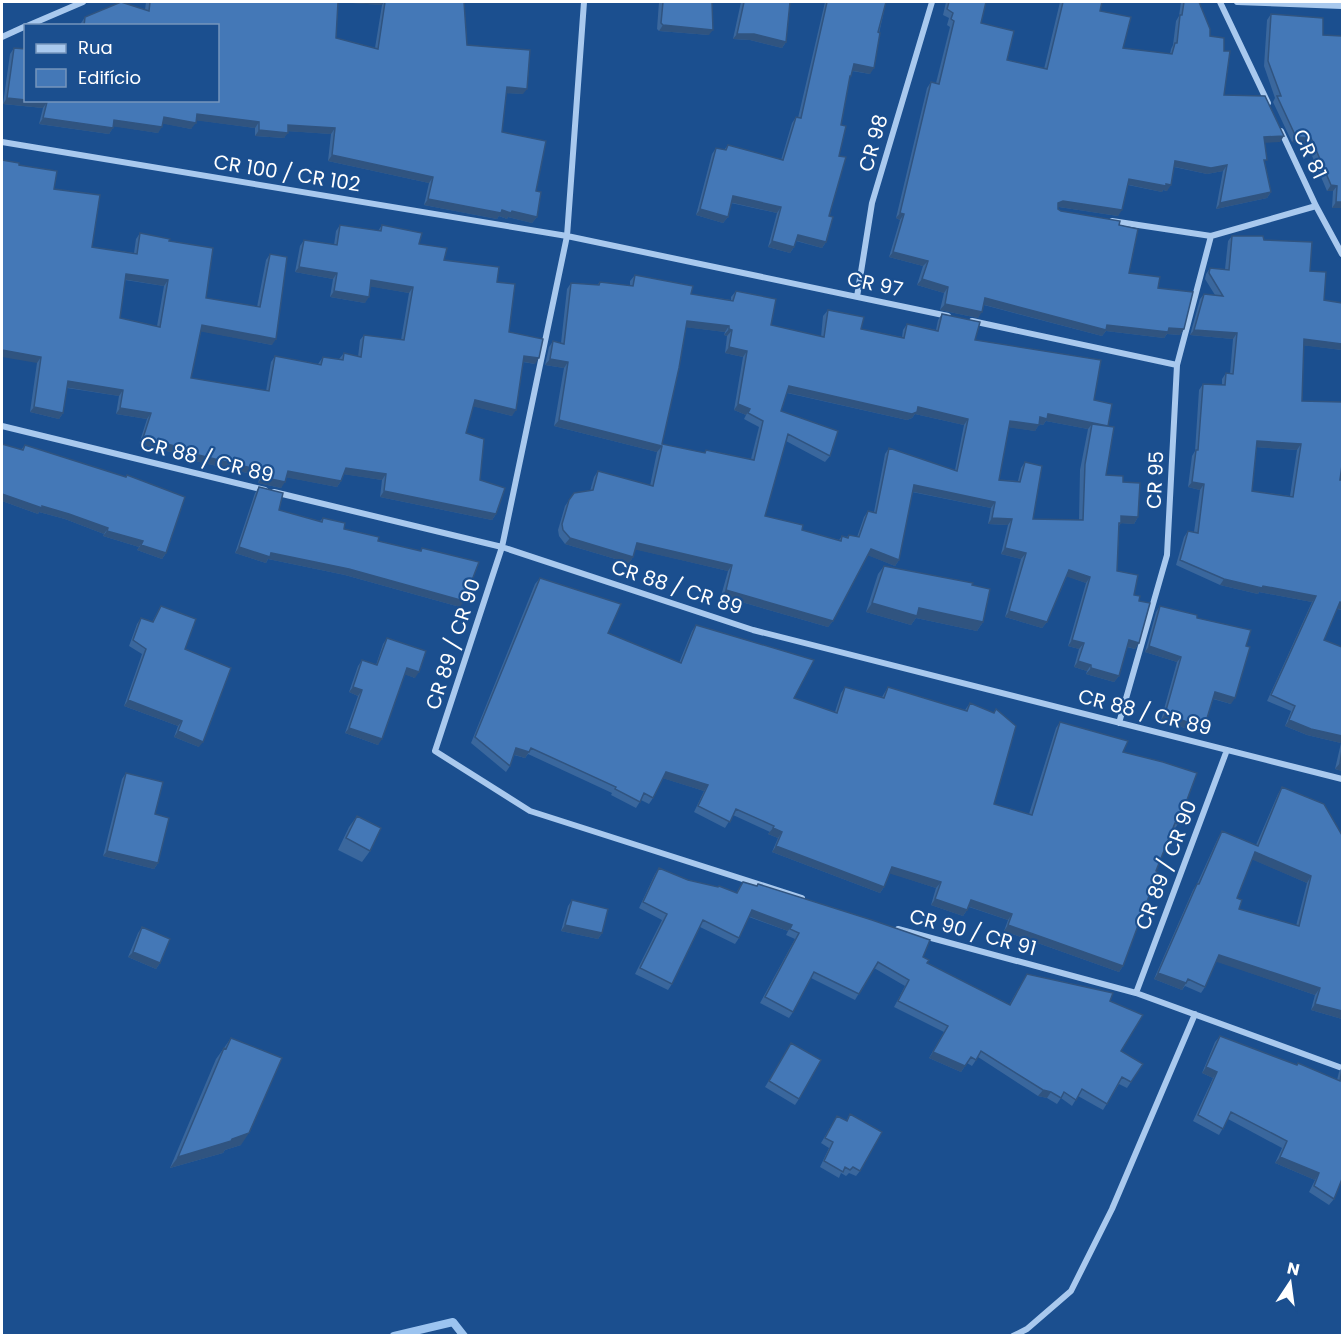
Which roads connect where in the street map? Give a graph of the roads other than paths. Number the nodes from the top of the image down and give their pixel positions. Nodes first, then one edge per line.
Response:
1 (82, 2) edge
2 (584, 2) edge
3 (932, 2) edge
4 (1220, 2) edge
5 (1237, 2) edge
6 (1342, 6) edge
7 (31, 24) edge
8 (24, 27) edge
9 (2, 37) edge
10 (1271, 109) edge
11 (1276, 120) edge
12 (2, 142) edge
13 (1316, 206) junction
14 (1105, 220) edge
15 (567, 236) junction
16 (1211, 236) junction
17 (1342, 254) edge
18 (857, 297) junction
19 (1177, 365) junction
20 (2, 426) edge
21 (502, 547) junction
22 (1119, 723) junction
23 (1227, 750) junction
24 (1342, 779) edge
25 (811, 901) edge
26 (889, 926) edge
27 (1136, 993) junction
28 (1195, 1014) junction
29 (1342, 1068) edge
30 (1013, 1335) edge

1 - 7 street
2 - 15 street, CR 89 / CR 90
3 - 18 street, CR 98
4 - 10 street
5 - 6 street
8 - 9 street
11 - 13 street, CR 81
12 - 15 street, CR 100 / CR 102
13 - 16 street
13 - 17 street, CR 81
14 - 16 street
15 - 18 street, CR 97
15 - 21 street, CR 89 / CR 90
16 - 19 street, CR 95
18 - 19 street, CR 97
19 - 22 street, CR 95
20 - 21 street, CR 88 / CR 89
21 - 22 street, CR 88 / CR 89
21 - 25 street, CR 89 / CR 90
22 - 23 street, CR 88 / CR 89
23 - 24 street, CR 88 / CR 89
23 - 27 street, CR 89 / CR 90
26 - 27 street, CR 90 / CR 91
27 - 28 street, CR 90 / CR 91
28 - 29 street, CR 90 / CR 91
28 - 30 street

